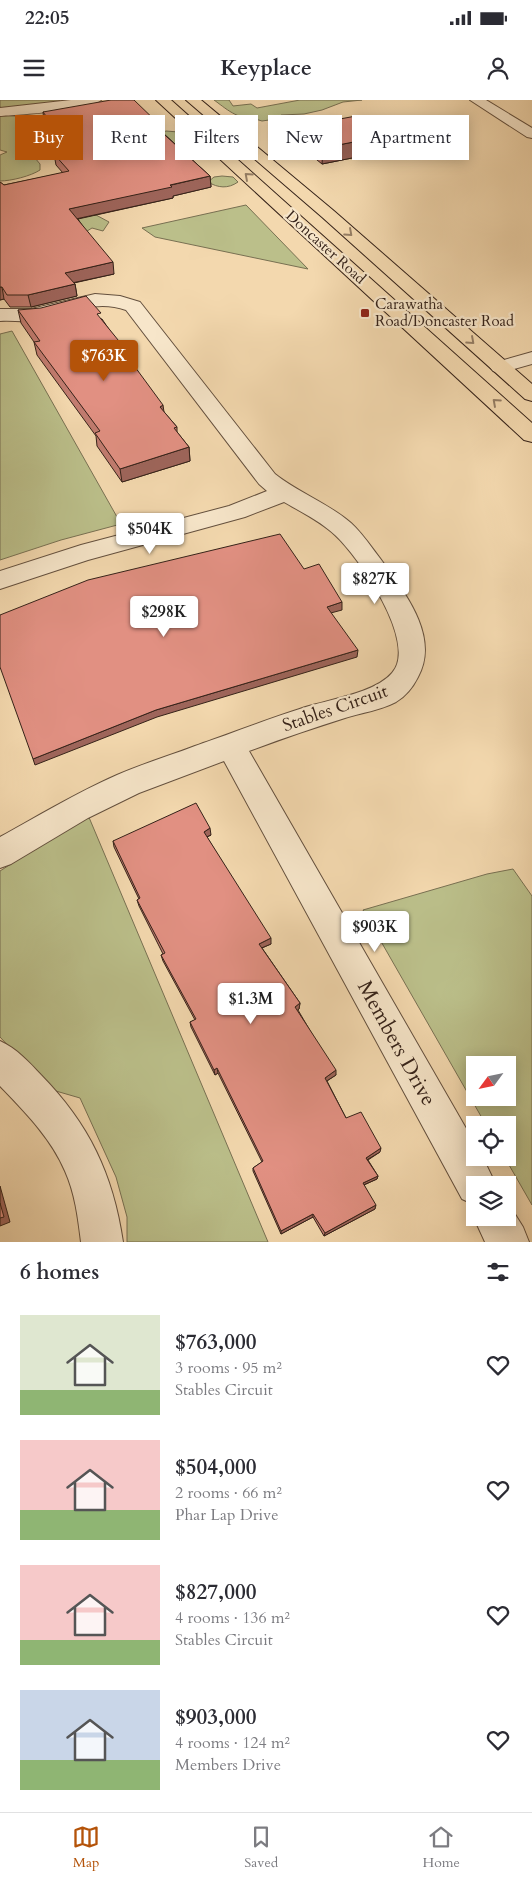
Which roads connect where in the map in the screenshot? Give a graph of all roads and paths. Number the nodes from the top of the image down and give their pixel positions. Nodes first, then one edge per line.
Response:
1 (94, 100) edge
2 (163, 100) edge
3 (193, 100) edge
4 (476, 100) edge
5 (0, 112) edge
6 (532, 134) edge
7 (0, 315) edge
8 (532, 358) edge
9 (500, 367) junction
10 (467, 376) junction
11 (532, 395) edge
12 (532, 435) edge
13 (284, 493) junction
14 (0, 580) edge
15 (230, 745) junction
16 (0, 854) edge
17 (0, 1060) edge
18 (471, 1176) edge
19 (102, 1242) edge

1 - 5 street
10 -> 2 main road, Doncaster Road
3 -> 9 main road, Doncaster Road
4 - 6 street
7 - 13 street, Stables Circuit
8 - 9 street
9 - 10 main road
9 - 11 main road, Doncaster Road
12 -> 10 main road, Doncaster Road
13 - 14 street
13 - 15 street, Stables Circuit
15 - 16 street, Stables Circuit
15 - 18 street, Members Drive
17 - 19 street

